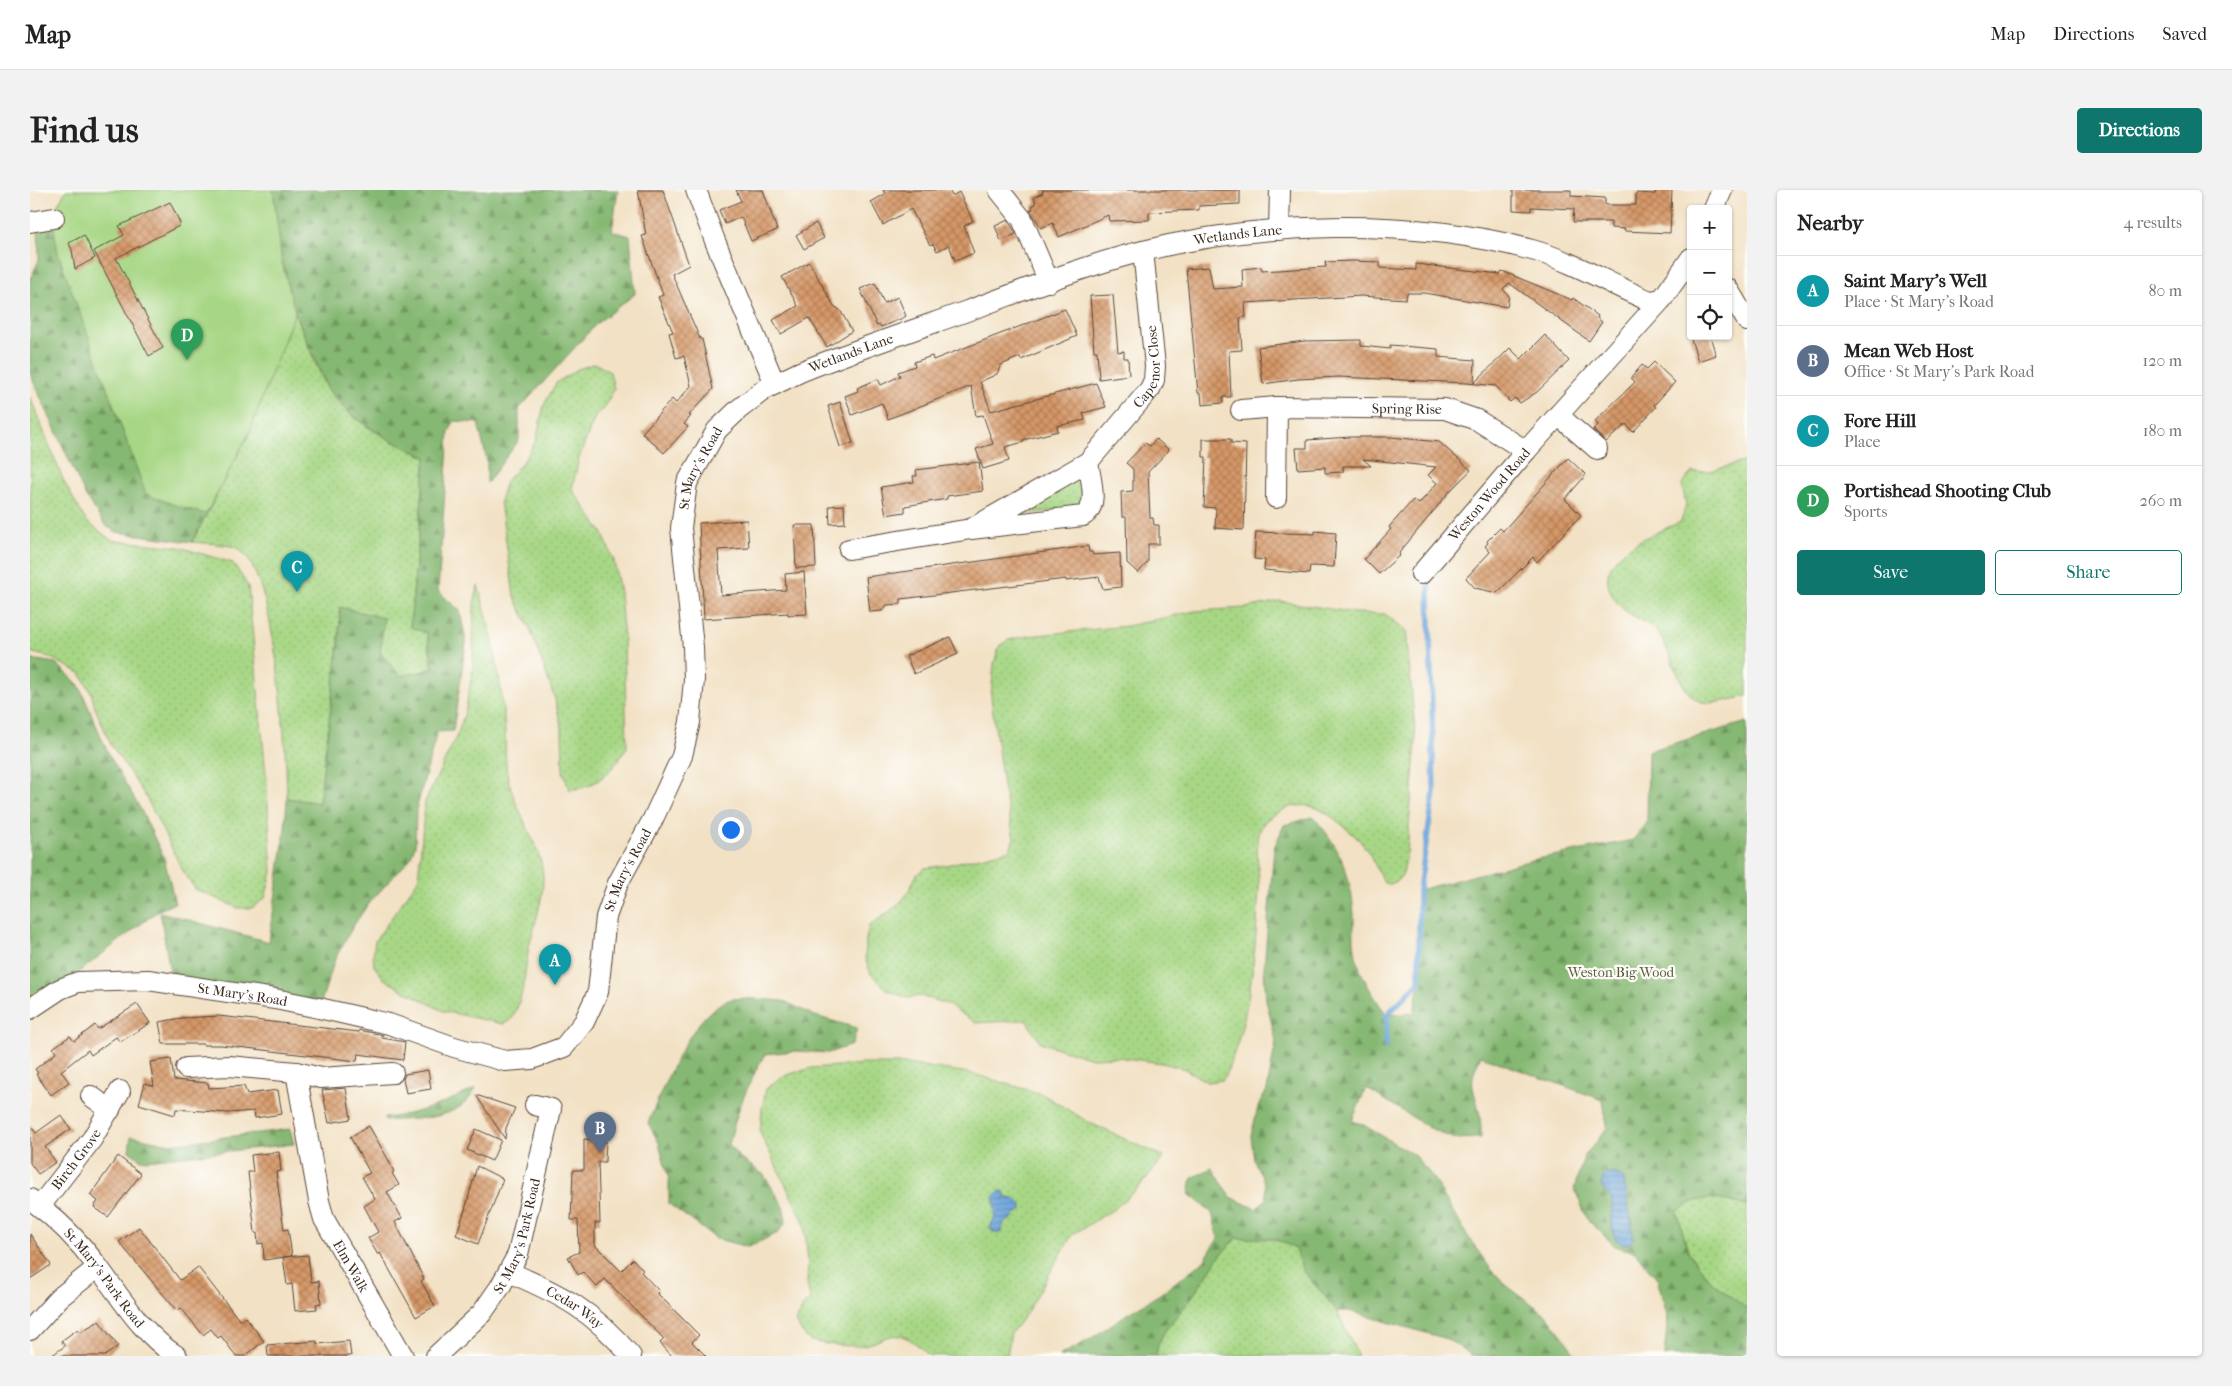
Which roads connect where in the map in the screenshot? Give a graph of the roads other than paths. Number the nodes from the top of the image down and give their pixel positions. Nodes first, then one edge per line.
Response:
1 (696, 190) edge
2 (999, 190) edge
3 (1280, 190) edge
4 (1722, 190) edge
5 (1716, 205) edge
6 (54, 218) dead end
7 (30, 222) edge
8 (1279, 230) junction
9 (1143, 251) junction
10 (1687, 264) edge
11 (1049, 282) junction
12 (1732, 295) edge
13 (1662, 299) junction
14 (1747, 321) edge
15 (775, 384) junction
16 (1277, 407) junction
17 (1241, 410) dead end
18 (1558, 415) junction
19 (1597, 450) dead end
20 (1526, 451) junction
21 (1088, 462) junction
22 (1276, 498) dead end
23 (971, 529) junction
24 (848, 549) dead end
25 (1421, 574) dead end
26 (30, 1009) edge
27 (186, 1068) dead end
28 (296, 1072) junction
29 (393, 1073) dead end
30 (120, 1091) dead end
31 (91, 1096) dead end
32 (535, 1105) dead end
33 (110, 1110) junction
34 (35, 1203) edge
35 (98, 1267) junction
36 (508, 1272) junction
37 (30, 1330) edge
38 (177, 1356) edge
39 (402, 1356) edge
40 (436, 1356) edge
41 (630, 1356) edge

1 - 15 street
2 - 11 street
3 - 8 street
4 - 5 street
6 - 7 street
8 - 9 street, Wetlands Lane
8 - 13 street, Wetlands Lane
9 - 11 street, Wetlands Lane
9 - 21 street, Capenor Close
10 - 13 street
11 - 15 street, Wetlands Lane
12 - 14 street
13 - 18 street, Weston Wood Road
15 - 26 street, St Mary's Road
16 - 17 street, Spring Rise
16 - 20 street, Spring Rise
16 - 22 street
18 - 19 street
18 - 20 street, Weston Wood Road
20 - 25 street, Weston Wood Road
21 - 23 street, Capenor Close
21 - 23 street, Capenor Close
23 - 24 street, Capenor Close
27 - 28 street
28 - 29 street
28 - 39 street, Elm Walk
30 - 33 street, Birch Grove
31 - 33 street
32 - 36 street, St Mary's Park Road
33 - 34 street, Birch Grove
34 - 35 street, St Mary's Park Road
35 - 37 street
35 - 38 street, St Mary's Park Road
36 - 40 street, St Mary's Park Road
36 - 41 street, Cedar Way

